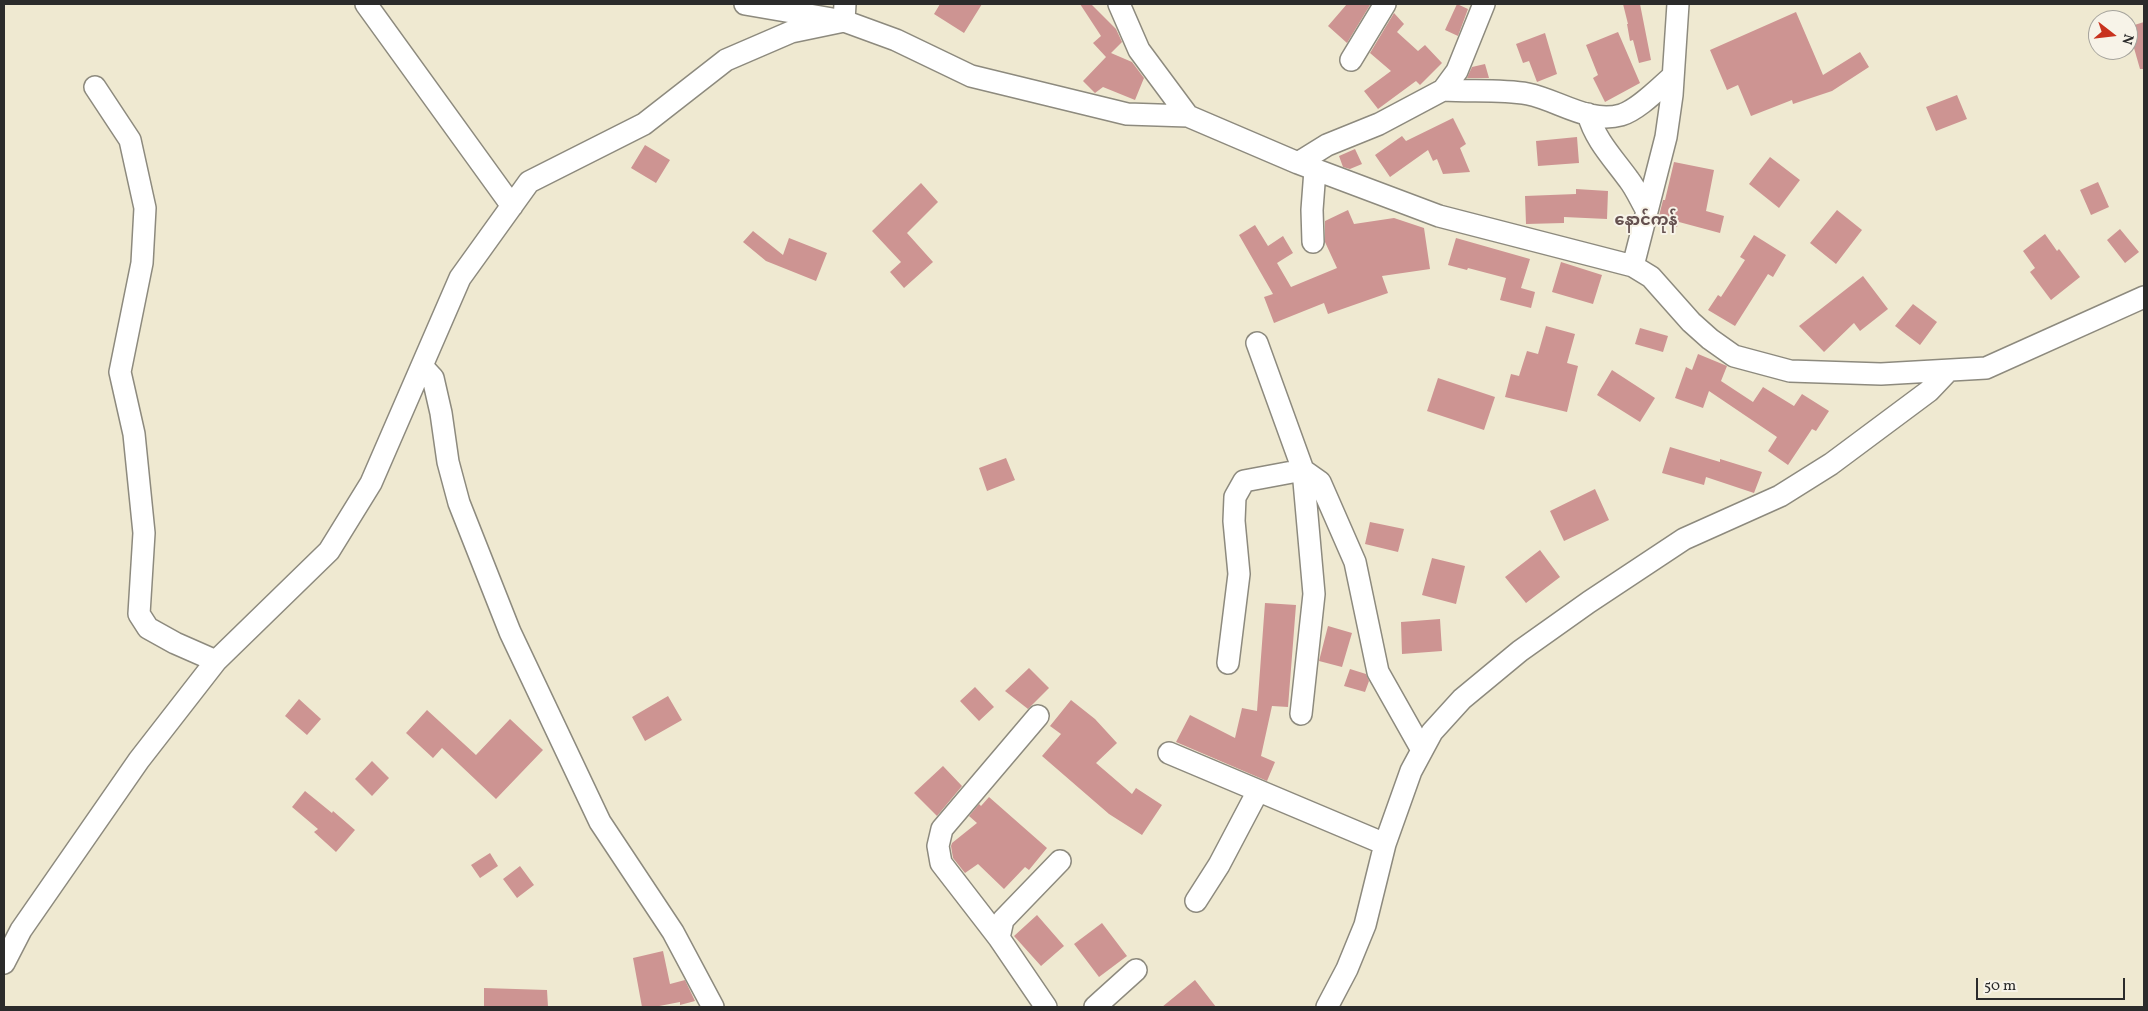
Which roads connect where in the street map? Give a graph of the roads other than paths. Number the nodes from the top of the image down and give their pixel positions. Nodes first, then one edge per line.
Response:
1 (366, 4) edge
2 (745, 4) edge
3 (1119, 4) edge
4 (1385, 4) edge
5 (1484, 4) edge
6 (1678, 4) edge
7 (844, 12) edge
8 (1351, 60) dead end
9 (1673, 76) junction
10 (95, 87) dead end
11 (1443, 90) junction
12 (1588, 114) junction
13 (1188, 116) junction
14 (1306, 166) junction
15 (512, 206) junction
16 (1647, 211) junction
17 (1313, 242) dead end
18 (1633, 266) junction
19 (2144, 297) edge
20 (1257, 343) dead end
21 (422, 366) junction
22 (1948, 371) junction
23 (1302, 470) junction
24 (216, 661) junction
25 (1228, 663) dead end
26 (1302, 714) dead end
27 (1038, 716) dead end
28 (1422, 750) junction
29 (1169, 753) dead end
30 (1258, 791) junction
31 (1385, 844) junction
32 (1060, 861) dead end
33 (1196, 901) dead end
34 (999, 938) junction
35 (4, 963) edge
36 (1136, 970) dead end
37 (713, 1007) edge
38 (1046, 1007) edge
39 (1096, 1007) edge
40 (1327, 1007) edge

1 - 15 street
2 - 7 street
3 - 13 street
4 - 8 street
5 - 11 street
6 - 9 street
7 - 13 street
7 - 15 street
9 - 12 street
9 - 16 street
10 - 24 street
11 - 12 street
11 - 14 street
12 - 16 street
13 - 14 street
14 - 17 street
14 - 18 street
15 - 21 street
16 - 18 street
18 - 22 street
19 - 22 street
20 - 23 street
21 - 24 street
21 - 37 street
22 - 28 street
23 - 25 street
23 - 26 street
23 - 28 street
24 - 35 street
27 - 34 street
28 - 31 street
29 - 30 street
30 - 31 street
30 - 33 street
31 - 40 street
32 - 34 street
34 - 38 street
36 - 39 street

